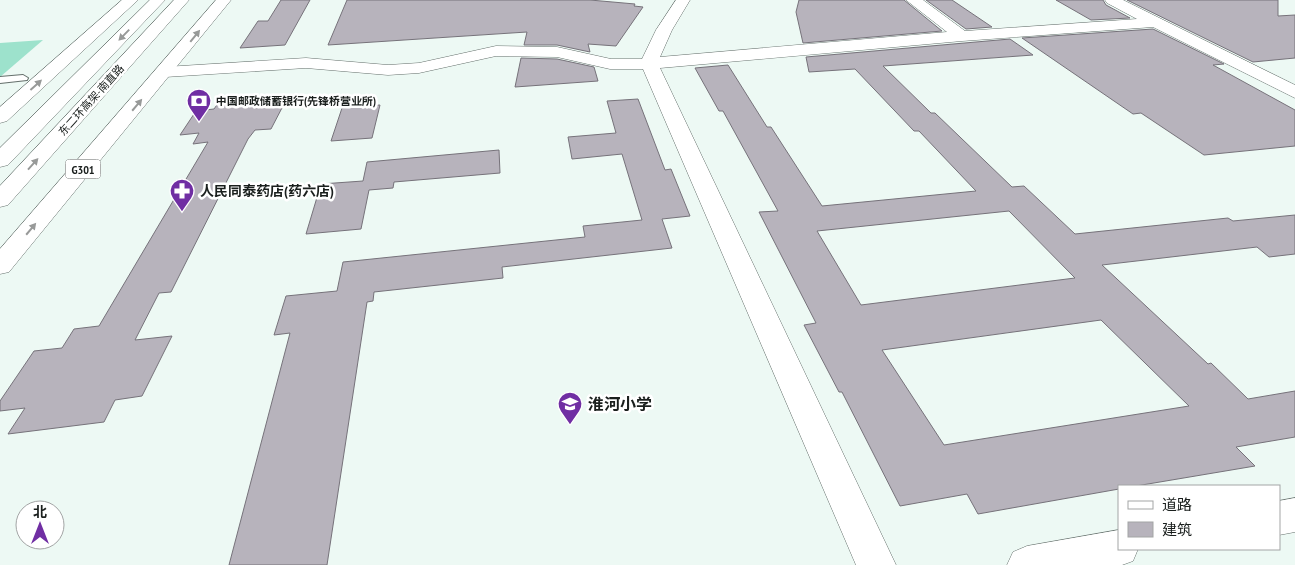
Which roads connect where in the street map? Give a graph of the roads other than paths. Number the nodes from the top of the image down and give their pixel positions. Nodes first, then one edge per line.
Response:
1 (108, 0) edge
2 (131, 0) edge
3 (158, 0) edge
4 (182, 0) edge
5 (206, 0) edge
6 (224, 0) edge
7 (683, 0) edge
8 (913, 0) edge
9 (1112, 0) edge
10 (1156, 22) junction
11 (962, 36) junction
12 (648, 63) junction
13 (165, 72) junction
14 (23, 78) junction
15 (0, 80) edge
16 (1295, 92) edge
17 (0, 100) edge
18 (0, 117) edge
19 (0, 160) edge
20 (0, 200) edge
21 (0, 240) edge
22 (0, 266) edge
23 (1295, 515) edge
24 (1280, 518) edge
25 (1118, 548) edge
26 (876, 565) edge
27 (1026, 565) edge

1 - 14 main road
18 -> 2 main road
3 -> 19 main road, 东二环高架-南直路
20 -> 4 main road, 东二环高架-南直路
5 - 21 main road
13 -> 6 main road, G301
7 - 12 main road
8 - 11 main road
9 - 10 main road
10 - 11 main road
10 - 16 main road
11 - 12 main road
12 - 13 main road
12 - 26 main road
22 -> 13 main road, G301
14 - 15 lane
14 - 17 main road
23 - 24 main road
25 - 27 main road

